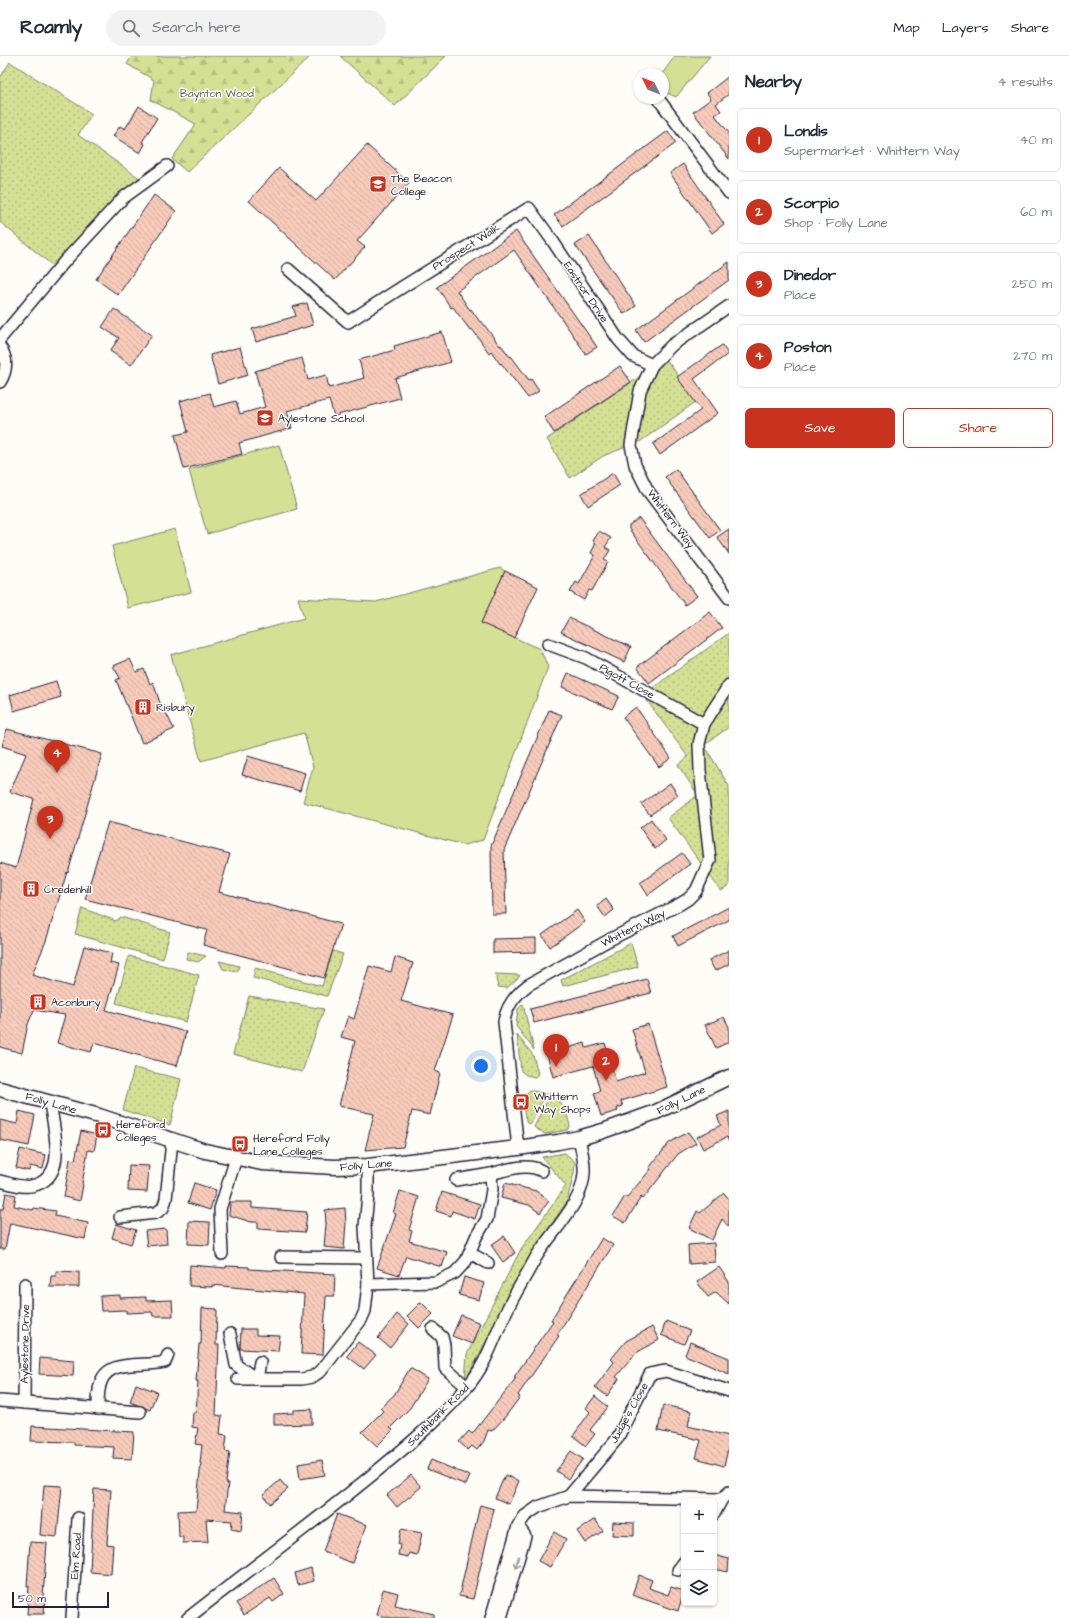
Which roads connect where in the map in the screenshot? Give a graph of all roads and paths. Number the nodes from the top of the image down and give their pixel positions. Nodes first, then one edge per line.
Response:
1 (662, 104) edge
2 (167, 166) dead end
3 (729, 193) edge
4 (529, 208) joint
5 (288, 269) dead end
6 (729, 306) edge
7 (0, 339) edge
8 (0, 347) edge
9 (652, 366) junction
10 (0, 382) edge
11 (729, 598) edge
12 (548, 644) dead end
13 (729, 685) edge
14 (704, 724) junction
15 (729, 1077) edge
16 (0, 1088) edge
17 (50, 1102) junction
18 (579, 1138) junction
19 (172, 1141) junction
20 (518, 1148) junction
21 (236, 1158) junction
22 (368, 1166) junction
23 (542, 1171) dead end
24 (491, 1174) junction
25 (456, 1180) dead end
26 (0, 1181) edge
27 (120, 1217) dead end
28 (470, 1253) junction
29 (222, 1254) dead end
30 (281, 1257) dead end
31 (366, 1258) junction
32 (488, 1263) dead end
33 (25, 1284) dead end
34 (368, 1284) junction
35 (433, 1329) dead end
36 (230, 1334) dead end
37 (168, 1355) dead end
38 (260, 1362) dead end
39 (257, 1379) junction
40 (238, 1380) dead end
41 (467, 1387) junction
42 (729, 1391) edge
43 (0, 1401) edge
44 (24, 1403) junction
45 (98, 1409) junction
46 (140, 1412) dead end
47 (726, 1495) edge
48 (569, 1496) junction
49 (717, 1509) edge
50 (78, 1518) dead end
51 (518, 1526) junction
52 (72, 1618) edge
53 (188, 1618) edge
54 (491, 1618) edge
55 (501, 1618) edge

1 - 3 street
2 - 7 street
4 - 5 street, Prospect Walk
4 - 9 street, Eastnor Drive
6 - 9 street, Whittern Way
8 - 10 street
9 - 11 street, Whittern Way
12 - 14 street, Pigott Close
13 - 14 street, Whittern Way
14 - 20 street, Whittern Way
15 - 18 street, Folly Lane
16 - 17 street, Folly Lane
17 - 19 street, Folly Lane
17 - 26 street
18 - 20 street, Folly Lane
18 - 41 street, Southbank Road
19 - 21 street, Folly Lane
19 - 27 street
20 - 22 street, Folly Lane
21 - 22 street, Folly Lane
21 - 29 street
22 - 31 street
23 - 24 street
24 - 25 street
24 - 28 street
28 - 32 street
28 - 34 street
30 - 31 street
31 - 34 street
33 - 44 street, Aylestone Drive
34 - 39 street
35 - 41 street
36 - 39 street
37 - 45 street
38 - 39 street
39 - 40 street
41 - 53 street, Southbank Road
42 - 48 street, Judge's Close
43 - 44 street
44 - 45 street
45 - 46 street
47 - 48 street
47 - 49 street
48 - 51 street
50 - 52 street, Elm Road
51 - 54 street
51 -> 55 street

